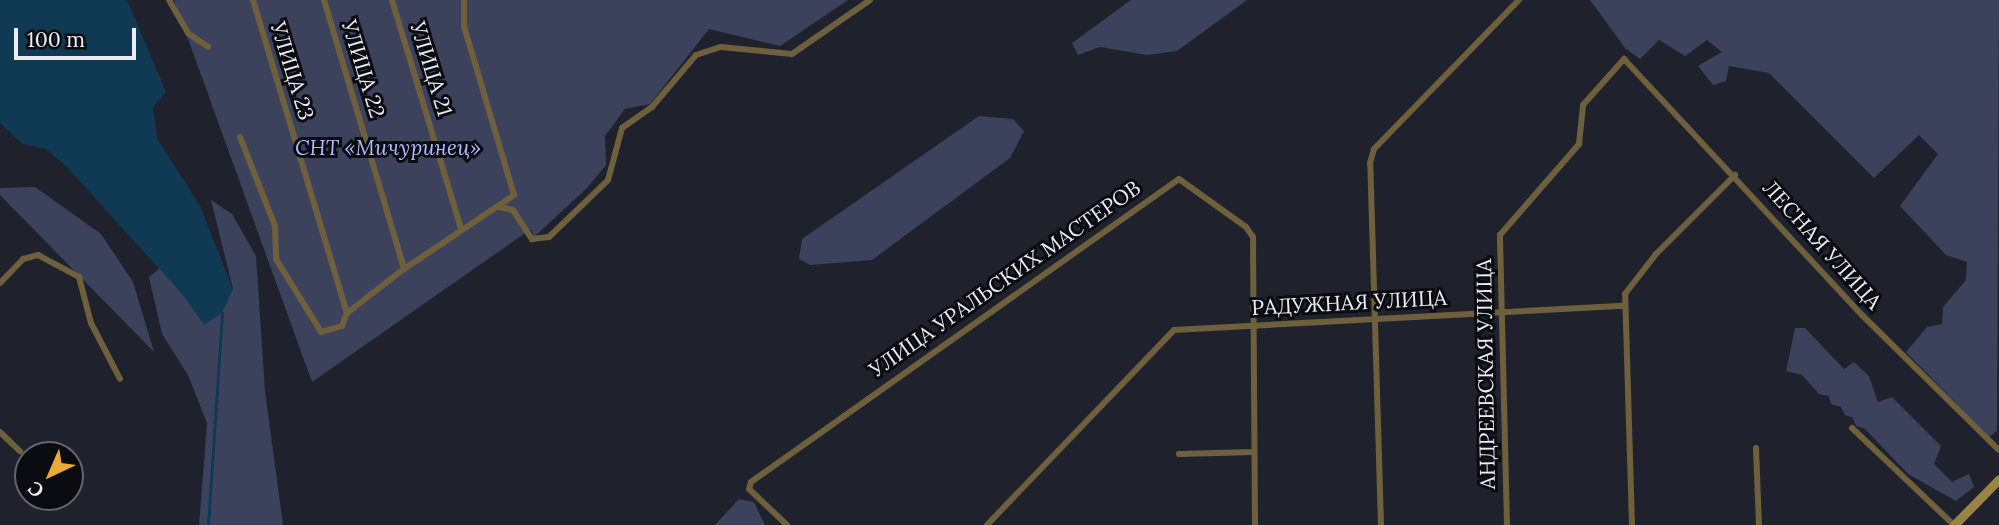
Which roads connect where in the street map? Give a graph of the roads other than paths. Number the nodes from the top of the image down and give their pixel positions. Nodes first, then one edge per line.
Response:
1 (169, 0) edge
2 (253, 0) edge
3 (324, 0) edge
4 (392, 0) edge
5 (464, 0) edge
6 (870, 0) edge
7 (1520, 0) edge
8 (208, 47) dead end
9 (1624, 59) joint
10 (240, 137) dead end
11 (1735, 175) junction
12 (499, 207) junction
13 (461, 229) junction
14 (404, 270) junction
15 (0, 283) edge
16 (1623, 306) junction
17 (347, 313) junction
18 (1502, 314) junction
19 (1375, 318) junction
20 (1254, 326) junction
21 (120, 379) dead end
22 (1853, 428) dead end
23 (0, 432) edge
24 (14, 445) edge
25 (1756, 448) dead end
26 (1999, 450) edge
27 (1252, 452) junction
28 (1180, 454) dead end
29 (1999, 479) edge
30 (787, 525) edge
31 (987, 525) edge
32 (1255, 525) edge
33 (1381, 525) edge
34 (1507, 525) edge
35 (1632, 525) edge
36 (1759, 525) edge
37 (1954, 525) edge

1 - 8 street
2 - 17 street, УЛИЦА 23
3 - 14 street, УЛИЦА 22
4 - 13 street, УЛИЦА 21
5 - 12 street
6 - 12 street
7 - 19 street
9 - 11 street, ЛЕСНАЯ УЛИЦА
9 - 18 street, АНДРЕЕВСКАЯ УЛИЦА
10 - 17 street
11 - 16 street
11 - 26 street, ЛЕСНАЯ УЛИЦА
12 - 13 street
13 - 14 street
14 - 17 street
15 - 21 street
16 - 18 street, РАДУЖНАЯ УЛИЦА
16 - 35 street
18 - 19 street, РАДУЖНАЯ УЛИЦА
18 - 34 street, АНДРЕЕВСКАЯ УЛИЦА
19 - 20 street, РАДУЖНАЯ УЛИЦА
19 - 33 street
20 - 27 street
20 - 30 street, УЛИЦА УРАЛЬСКИХ МАСТЕРОВ
20 - 31 street, РАДУЖНАЯ УЛИЦА
22 - 37 street
23 - 24 street
25 - 36 street
27 - 28 street
27 - 32 street
29 - 37 street

